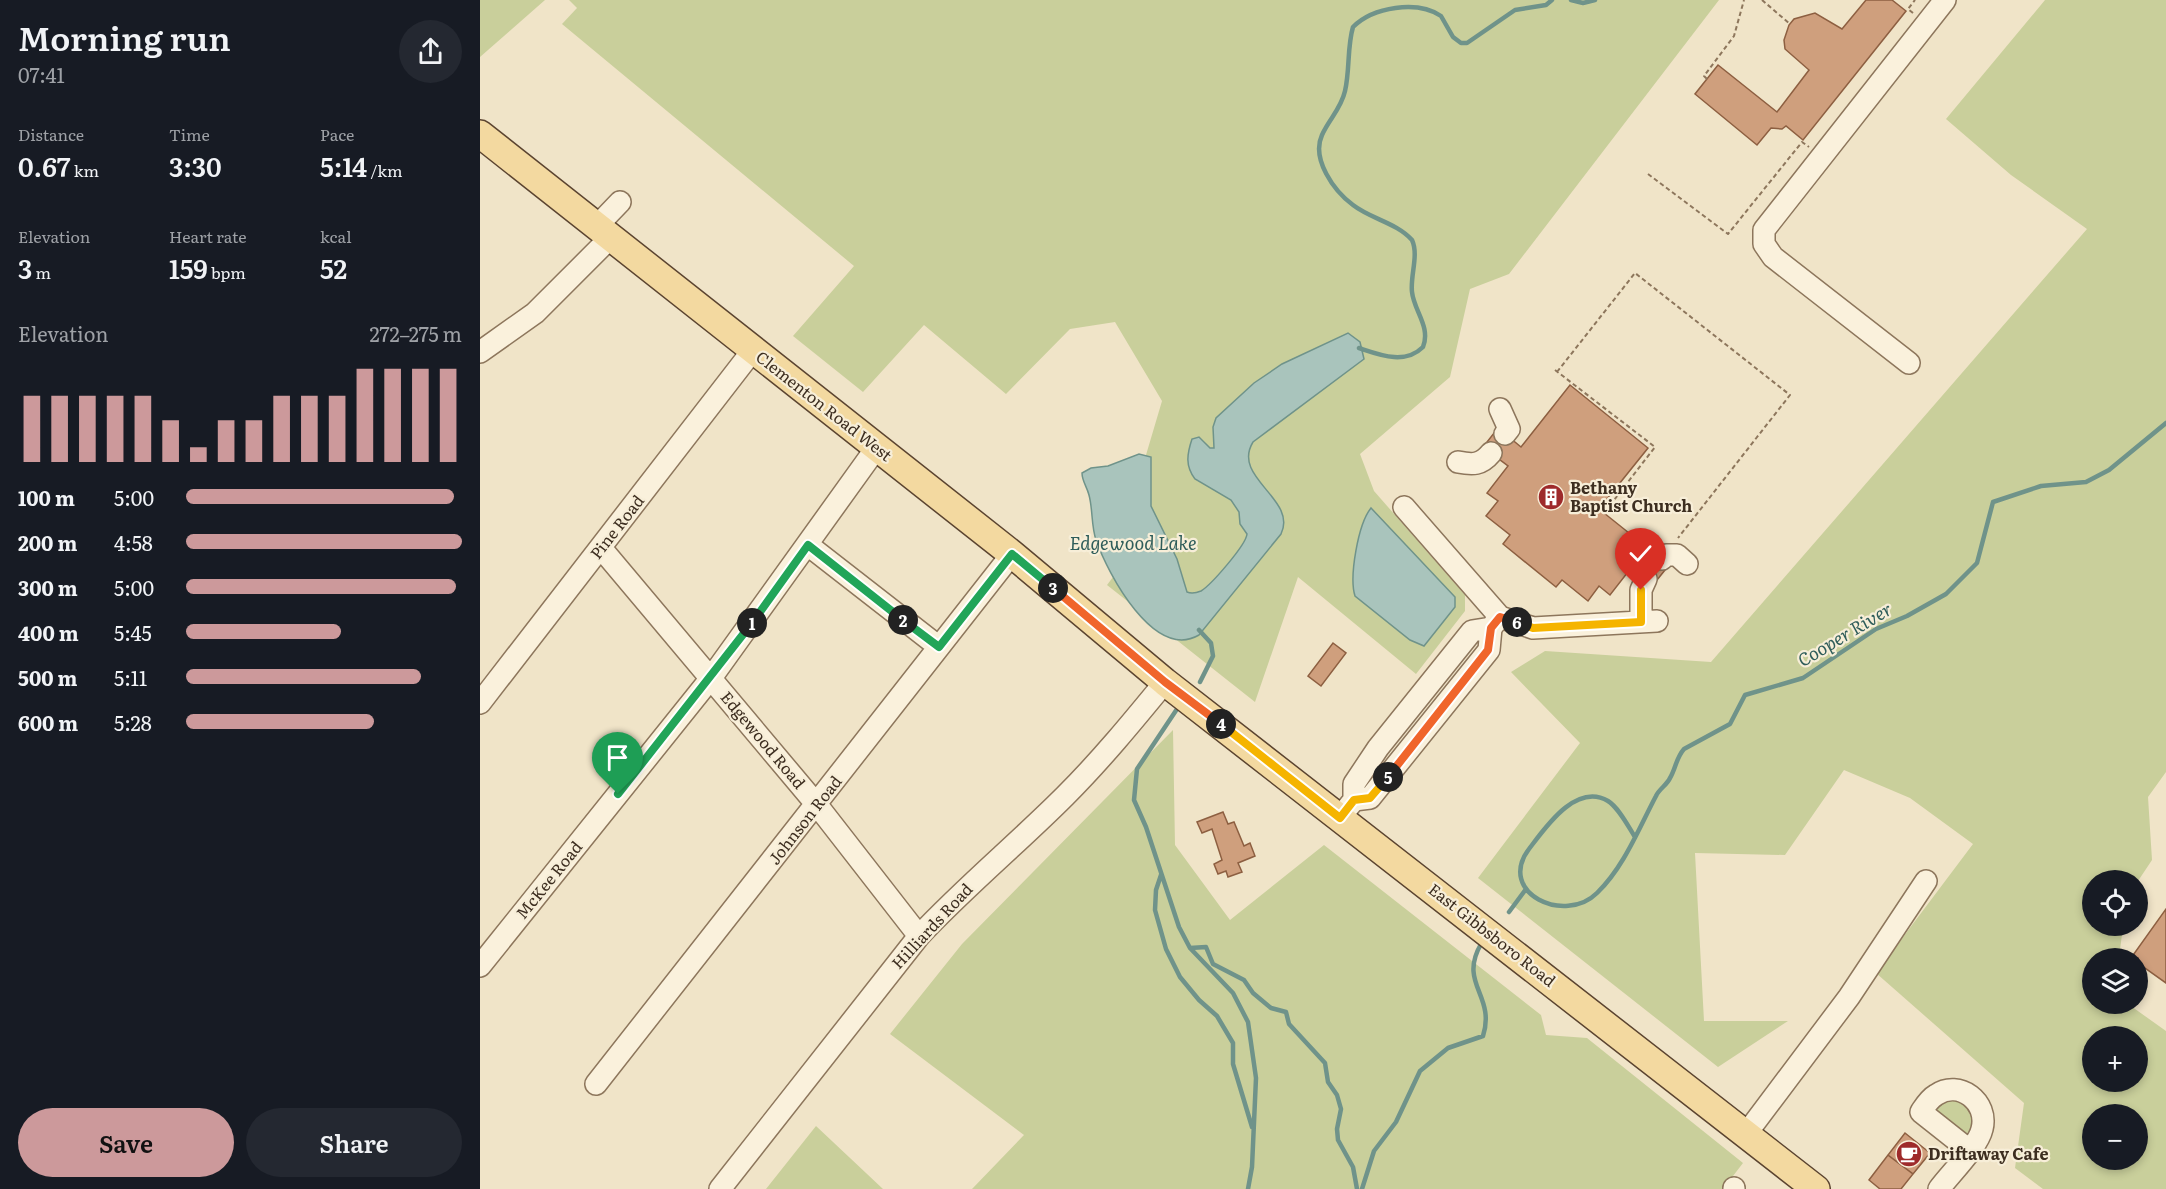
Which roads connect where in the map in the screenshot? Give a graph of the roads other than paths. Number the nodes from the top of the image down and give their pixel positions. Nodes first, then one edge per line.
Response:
1 (1945, 0) edge
2 (480, 134) edge
3 (620, 202) dead end
4 (603, 232) junction
5 (753, 350) junction
6 (480, 352) edge
7 (1909, 363) dead end
8 (1500, 409) dead end
9 (1505, 434) dead end
10 (877, 447) junction
11 (1491, 453) dead end
12 (1458, 462) dead end
13 (1404, 507) dead end
14 (808, 545) junction
15 (601, 548) junction
16 (1012, 554) junction
17 (1662, 559) dead end
18 (1686, 564) dead end
19 (1646, 579) dead end
20 (1495, 623) junction
21 (939, 647) junction
22 (711, 678) junction
23 (1165, 682) junction
24 (1422, 692) junction
25 (480, 703) edge
26 (1442, 710) junction
27 (1378, 748) junction
28 (1399, 765) junction
29 (817, 805) junction
30 (1347, 809) junction
31 (1926, 880) dead end
32 (919, 936) junction
33 (480, 966) edge
34 (596, 1084) dead end
35 (1746, 1134) junction
36 (1969, 1150) dead end
37 (737, 1181) edge
38 (720, 1189) edge
39 (1816, 1189) edge
40 (1939, 1189) edge

1 - 7 street
2 - 4 main road, Clementon Road West
3 - 4 street
4 - 5 main road, Clementon Road West
4 - 6 street
5 - 10 main road, Clementon Road West
5 - 15 street, Pine Road
8 - 9 street
10 - 14 street, McKee Road
10 - 16 main road, Clementon Road West
11 - 12 street
13 - 20 street
14 - 21 street
14 - 22 street, McKee Road
15 - 22 street, Edgewood Road
15 - 25 street, Pine Road
16 - 21 street, Johnson Road
16 - 23 main road, Clementon Road West
17 - 18 street
19 - 20 street
20 - 24 street
20 - 26 street
21 - 29 street, Johnson Road
22 - 29 street, Edgewood Road
22 - 33 street, McKee Road
23 - 30 main road, East Gibbsboro Road
23 - 32 street, Hilliards Road
24 - 26 street
24 - 27 street
26 - 28 street
27 - 28 street
27 - 30 street
28 - 30 street
29 - 32 street, Edgewood Road
29 - 34 street, Johnson Road
30 - 35 main road, East Gibbsboro Road
31 - 35 street
32 - 37 street, Hilliards Road
35 - 39 main road, East Gibbsboro Road
36 - 40 street
37 - 38 street, Hilliards Road

